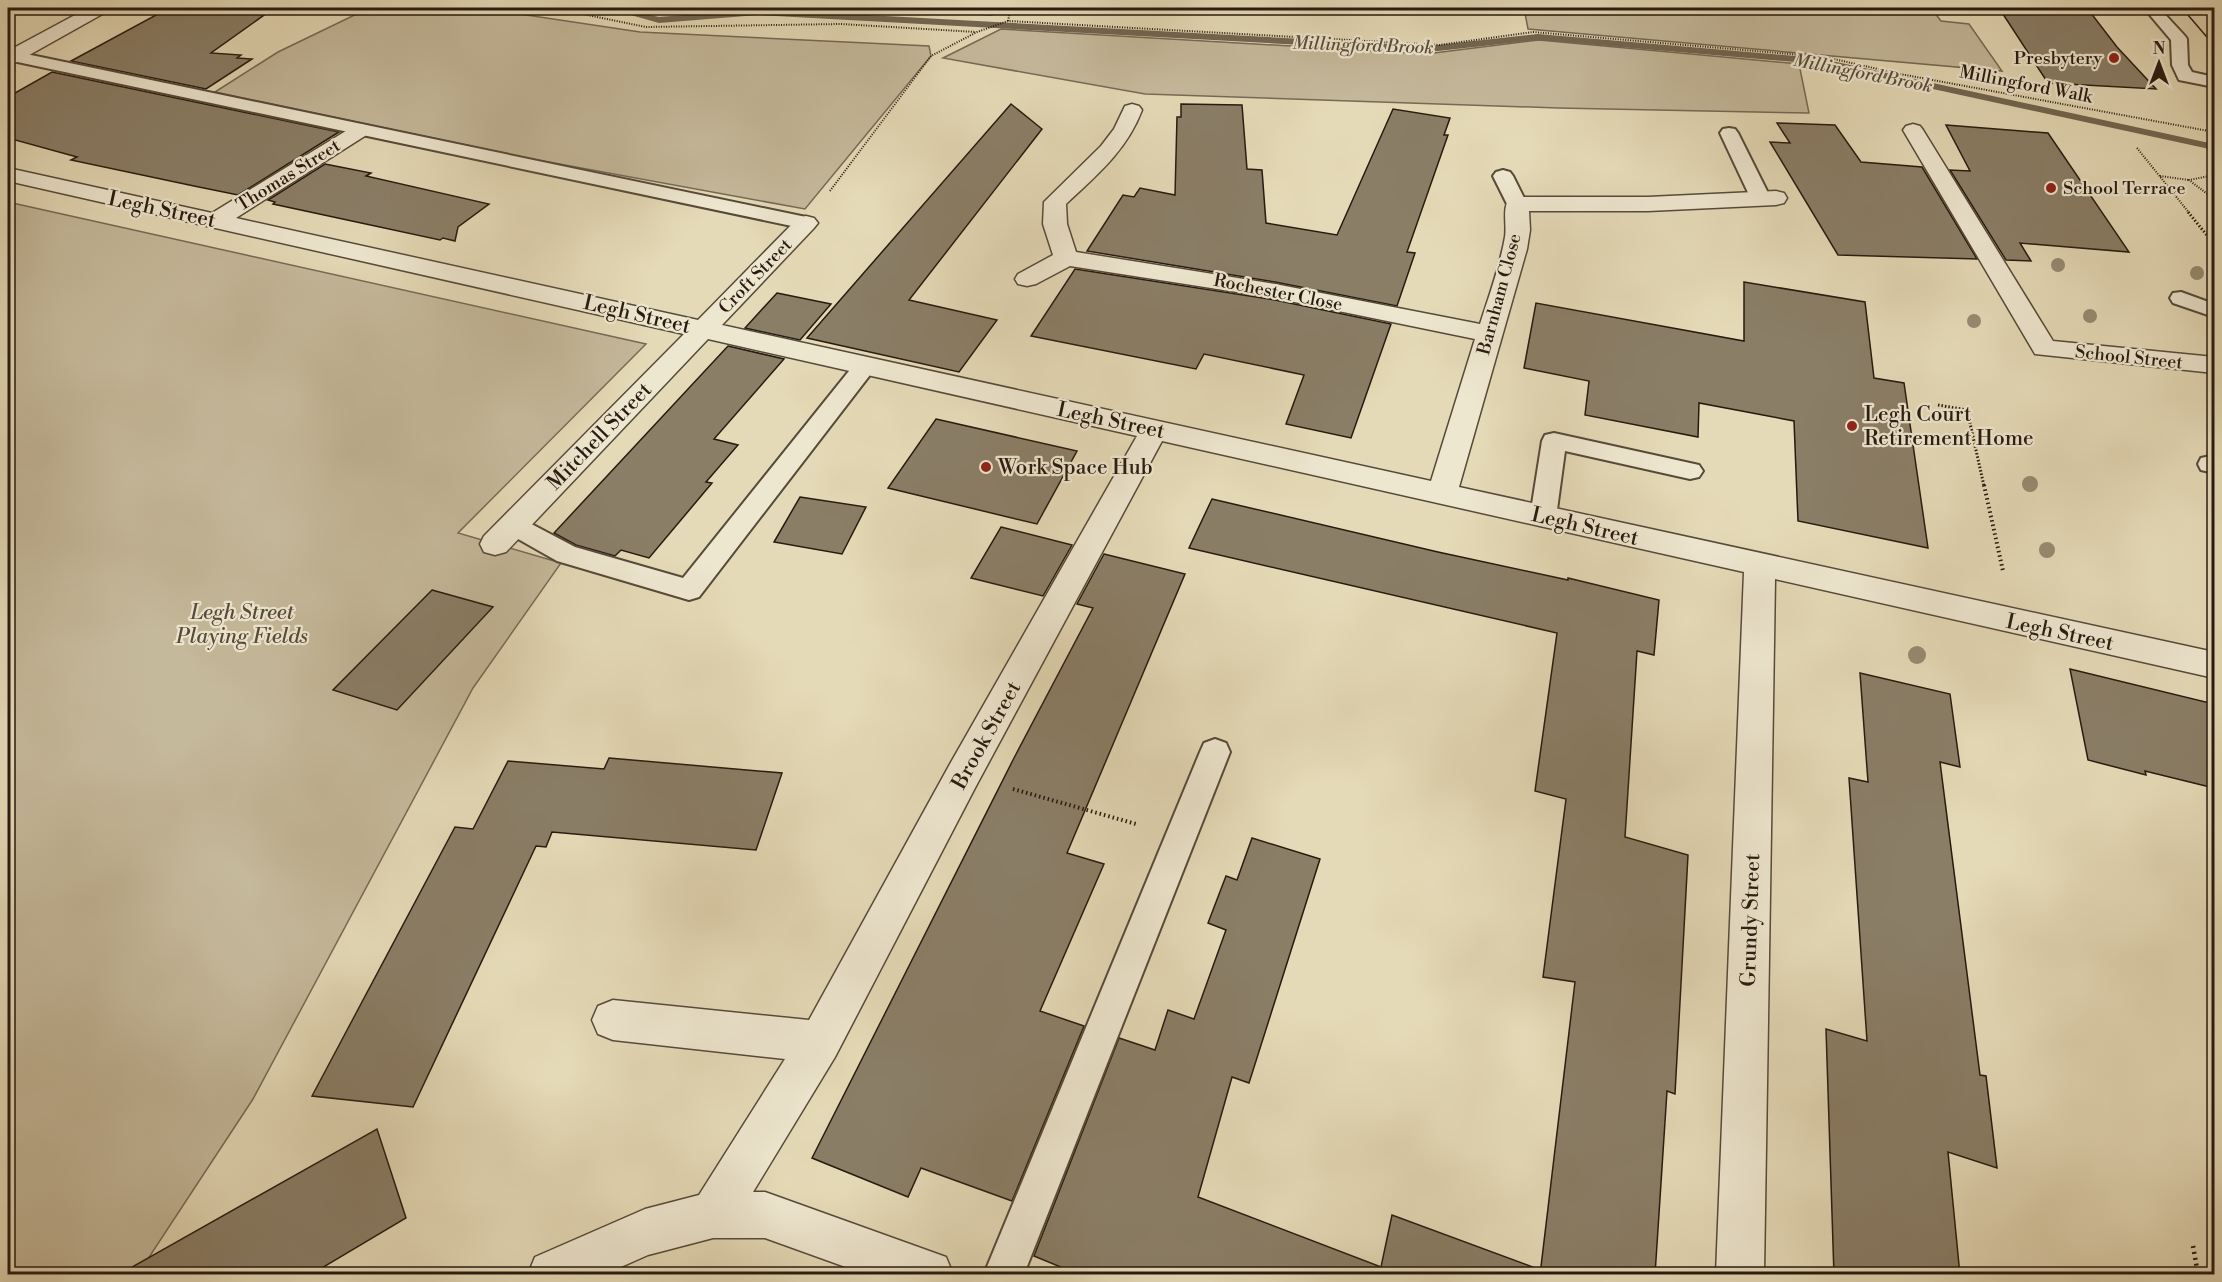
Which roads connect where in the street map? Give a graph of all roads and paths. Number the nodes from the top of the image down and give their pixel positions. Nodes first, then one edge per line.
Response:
1 (100, 8) edge
2 (553, 8) edge
3 (1011, 8) edge
4 (2151, 8) edge
5 (2193, 8) edge
6 (1008, 21) junction
7 (977, 32) junction
8 (2214, 32) edge
9 (10, 57) edge
10 (2214, 82) edge
11 (1132, 110) dead end
12 (361, 130) junction
13 (1913, 130) dead end
14 (2214, 132) edge
15 (1729, 134) dead end
16 (2137, 148) dead end
17 (8, 175) edge
18 (2214, 175) edge
19 (1503, 176) dead end
20 (2160, 176) junction
21 (2188, 180) junction
22 (1769, 198) joint
23 (2214, 199) edge
24 (1517, 204) junction
25 (216, 220) junction
26 (806, 223) junction
27 (2214, 244) edge
28 (1066, 258) junction
29 (1027, 279) dead end
30 (2181, 298) dead end
31 (2214, 311) edge
32 (703, 329) junction
33 (1489, 334) junction
34 (2214, 365) edge
35 (865, 366) junction
36 (1938, 405) dead end
37 (1154, 430) junction
38 (1690, 471) dead end
39 (1442, 494) junction
40 (1542, 517) junction
41 (504, 534) joint
42 (1760, 566) junction
43 (2013, 622) junction
44 (2214, 665) edge
45 (1215, 752) dead end
46 (963, 775) junction
47 (1179, 837) junction
48 (613, 1020) dead end
49 (820, 1041) junction
50 (713, 1215) junction
51 (2193, 1246) dead end
52 (552, 1275) edge
53 (929, 1275) edge
54 (1004, 1275) edge
55 (1740, 1275) edge
56 (2198, 1275) edge

1 - 9 street
2 - 7 path
3 - 6 path
4 - 10 lane
5 - 8 main road
6 - 7 path
6 - 14 path, Millingford Walk
7 - 26 path
9 - 12 lane
11 - 28 street
12 - 25 street, Thomas Street
12 - 26 lane
13 - 34 street, School Street
15 - 22 lane
16 - 20 path
17 - 25 street, Legh Street
18 - 21 path
19 - 24 lane
20 - 21 path
20 - 27 path
21 - 23 path
22 - 24 street, Barnham Close
24 - 33 street, Barnham Close
25 - 32 street, Legh Street
26 - 32 street, Croft Street
28 - 29 street
28 - 33 street, Rochester Close
30 - 31 lane
32 - 35 street, Legh Street
32 - 41 street, Mitchell Street
33 - 39 street, Barnham Close
35 - 37 street, Legh Street
35 - 41 lane
36 - 43 path
37 - 39 street, Legh Street
37 - 46 street, Brook Street
38 - 40 lane
39 - 40 street, Legh Street
40 - 42 street, Legh Street
42 - 43 street, Legh Street
42 - 55 street, Grundy Street
43 - 44 street, Legh Street
45 - 47 lane
46 - 47 path
46 - 49 street, Brook Street
47 - 54 lane
48 - 49 street
49 - 50 street, Brook Street
50 - 52 street
50 - 53 street
51 - 56 path

